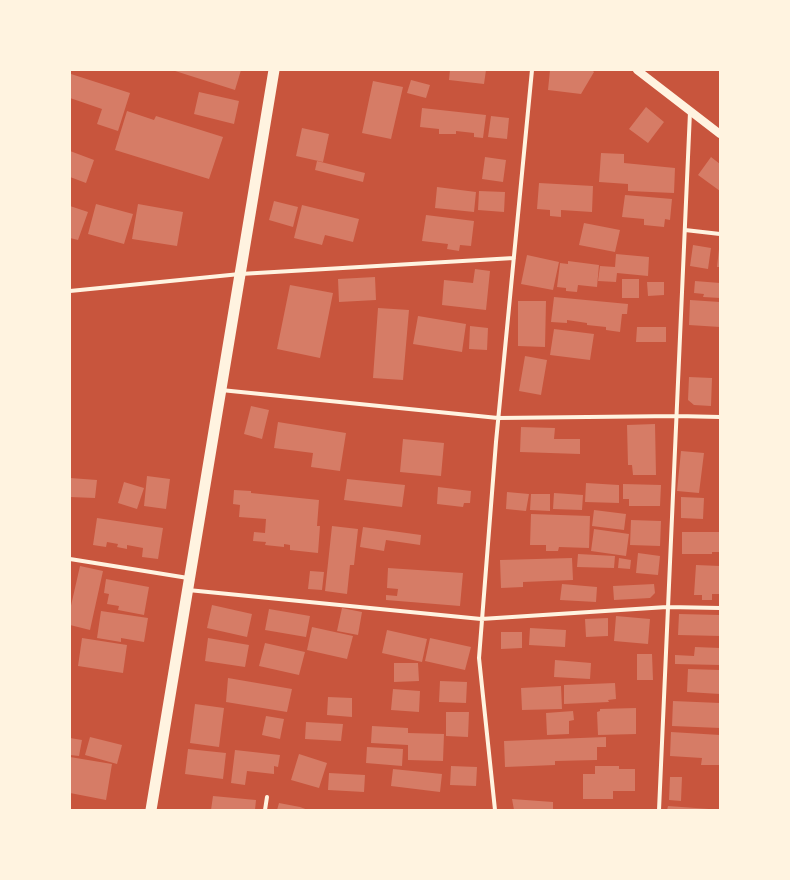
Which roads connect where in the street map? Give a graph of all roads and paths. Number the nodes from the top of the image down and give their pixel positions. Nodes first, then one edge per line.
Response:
1 (274, 70) edge
2 (532, 70) edge
3 (637, 70) edge
4 (690, 112) junction
5 (720, 134) edge
6 (685, 230) junction
7 (720, 234) edge
8 (514, 258) junction
9 (240, 274) junction
10 (70, 291) edge
11 (221, 390) junction
12 (677, 416) junction
13 (720, 417) edge
14 (498, 418) junction
15 (70, 559) edge
16 (189, 578) junction
17 (187, 590) junction
18 (667, 607) junction
19 (720, 608) edge
20 (481, 619) junction
21 (267, 797) dead end
22 (151, 810) edge
23 (265, 810) edge
24 (496, 810) edge
25 (660, 810) edge

1 - 9 highway
2 - 8 street
3 - 4 main road
4 - 5 main road
4 - 6 street
6 - 7 street
6 - 12 street
8 - 9 street
8 - 14 street
9 - 10 street
9 - 11 highway
11 - 14 street
11 - 16 highway
12 - 13 street
12 - 14 street
12 - 18 street
14 - 20 street
15 - 16 street
16 - 17 highway
17 - 20 street
17 - 22 highway
18 - 19 street
18 - 20 street
18 - 25 street
20 - 24 street
21 - 23 street

